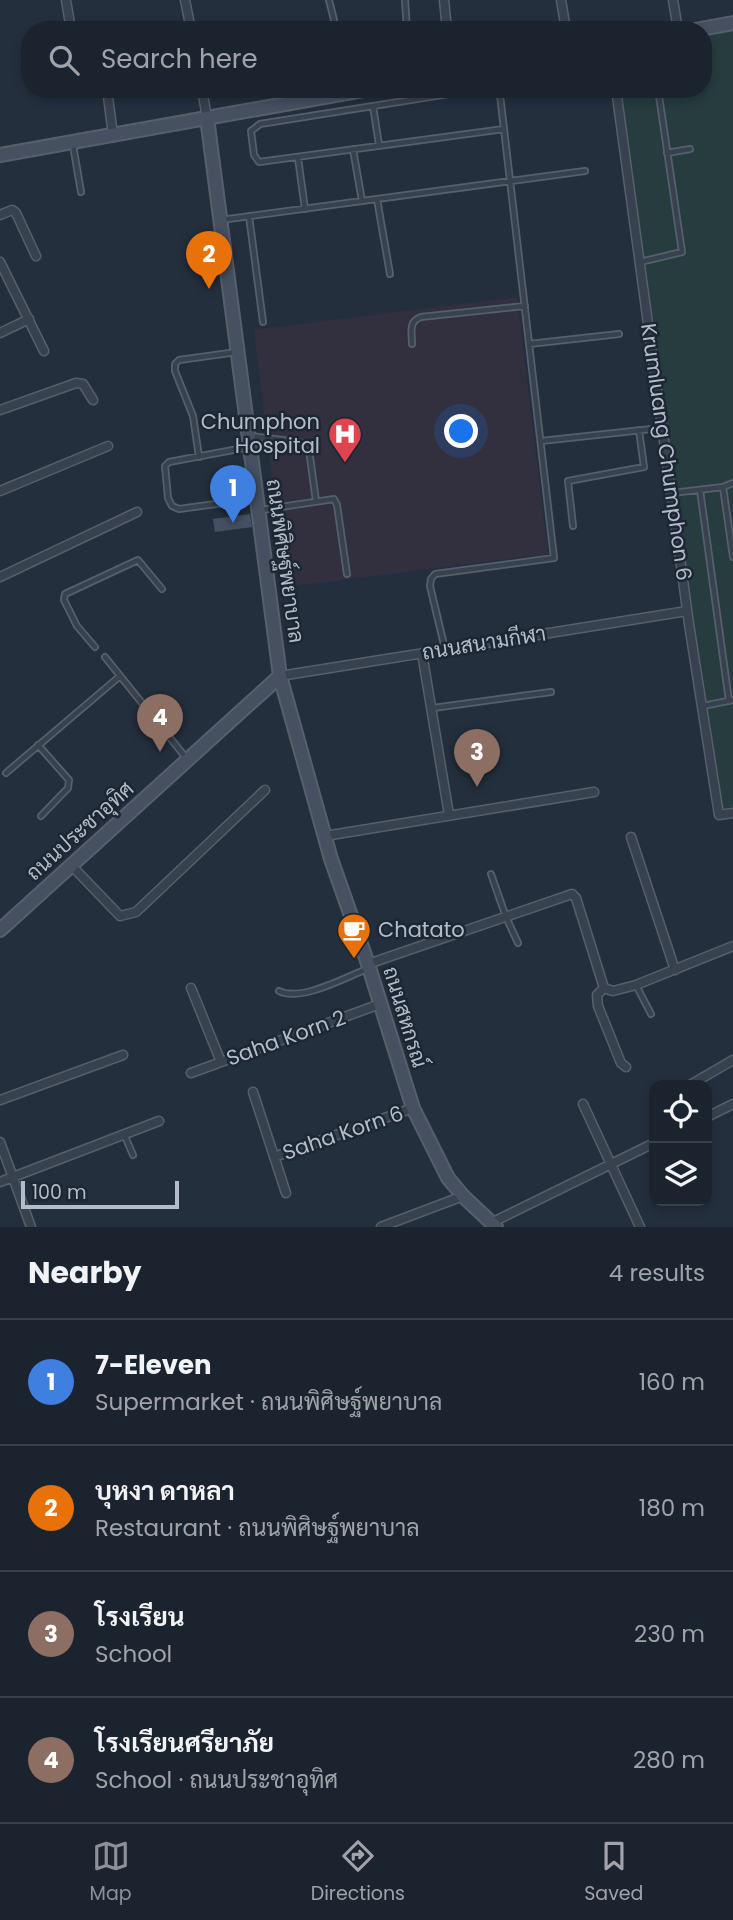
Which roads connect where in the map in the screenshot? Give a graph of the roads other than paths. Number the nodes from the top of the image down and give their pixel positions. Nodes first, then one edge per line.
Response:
1 (66, 0) edge
2 (185, 0) edge
3 (329, 0) edge
4 (405, 0) edge
5 (444, 0) edge
6 (561, 0) edge
7 (673, 0) edge
8 (70, 21) edge
9 (189, 21) edge
10 (334, 21) edge
11 (406, 21) edge
12 (446, 21) edge
13 (564, 21) edge
14 (676, 21) edge
15 (733, 23) edge
16 (712, 27) edge
17 (108, 98) edge
18 (204, 98) edge
19 (292, 98) edge
20 (320, 98) edge
21 (423, 98) edge
22 (500, 98) edge
23 (617, 98) edge
24 (659, 98) edge
25 (293, 103) junction
26 (373, 106) junction
27 (207, 118) junction
28 (505, 129) junction
29 (113, 135) junction
30 (73, 142) junction
31 (379, 145) junction
32 (353, 149) junction
33 (690, 149) dead end
34 (667, 153) junction
35 (0, 155) edge
36 (298, 158) junction
37 (585, 171) dead end
38 (510, 181) junction
39 (81, 192) dead end
40 (377, 199) junction
41 (362, 201) junction
42 (305, 209) junction
43 (0, 215) edge
44 (249, 216) junction
45 (220, 220) junction
46 (36, 256) dead end
47 (0, 262) edge
48 (640, 262) junction
49 (390, 274) dead end
50 (524, 306) junction
51 (29, 319) junction
52 (263, 322) dead end
53 (0, 333) edge
54 (619, 334) dead end
55 (412, 344) dead end
56 (529, 344) junction
57 (44, 351) dead end
58 (237, 352) junction
59 (93, 400) dead end
60 (0, 410) edge
61 (662, 428) junction
62 (639, 430) junction
63 (249, 442) junction
64 (541, 442) junction
65 (108, 446) dead end
66 (199, 457) junction
67 (733, 483) edge
68 (723, 487) junction
69 (700, 490) junction
70 (0, 491) edge
71 (671, 493) junction
72 (316, 501) junction
73 (258, 504) junction
74 (137, 512) dead end
75 (573, 526) dead end
76 (733, 557) edge
77 (347, 574) dead end
78 (0, 577) edge
79 (162, 589) dead end
80 (687, 611) junction
81 (95, 647) dead end
82 (445, 650) junction
83 (422, 653) junction
84 (105, 657) dead end
85 (120, 676) junction
86 (280, 676) junction
87 (551, 692) dead end
88 (731, 701) edge
89 (702, 706) junction
90 (432, 709) junction
91 (38, 745) junction
92 (187, 760) junction
93 (6, 774) dead end
94 (265, 790) dead end
95 (594, 792) dead end
96 (733, 813) edge
97 (449, 815) junction
98 (41, 816) dead end
99 (325, 836) junction
100 (631, 837) dead end
101 (71, 865) junction
102 (491, 874) dead end
103 (506, 917) junction
104 (2, 924) edge
105 (518, 943) dead end
106 (733, 946) edge
107 (369, 966) junction
108 (675, 970) junction
109 (636, 985) junction
110 (191, 988) dead end
111 (604, 988) junction
112 (279, 991) dead end
113 (380, 1004) junction
114 (651, 1014) dead end
115 (123, 1055) dead end
116 (733, 1060) edge
117 (221, 1062) junction
118 (626, 1067) dead end
119 (191, 1073) dead end
120 (699, 1080) edge
121 (253, 1092) dead end
122 (0, 1100) edge
123 (583, 1104) dead end
124 (733, 1104) edge
125 (413, 1108) junction
126 (712, 1114) edge
127 (159, 1121) dead end
128 (124, 1134) junction
129 (0, 1142) edge
130 (649, 1146) edge
131 (133, 1155) dead end
132 (274, 1157) junction
133 (611, 1165) junction
134 (13, 1178) junction
135 (0, 1182) edge
136 (286, 1193) dead end
137 (463, 1196) junction
138 (494, 1225) edge
139 (31, 1227) edge
140 (381, 1227) edge
141 (640, 1227) edge

1 - 8 street
2 - 9 street
3 - 10 lane
4 - 11 lane
5 - 12 street
6 - 13 street
7 - 14 street
15 - 16 street
17 - 29 street
18 - 27 street
19 - 25 lane
20 - 25 street
21 - 26 lane
22 - 28 lane
23 - 48 street, Krumluang Chumphon 6
24 - 34 lane
25 - 27 street
26 - 31 lane
26 - 36 lane
27 - 29 street
27 - 45 street, ถนนพิศิษฐ์พยาบาล
28 - 31 lane
28 - 38 lane
29 - 30 street
30 - 35 street
30 - 39 lane
31 - 32 lane
32 - 36 lane
32 - 41 lane
33 - 34 lane
34 - 48 lane
36 - 42 lane
37 - 38 lane
38 - 40 lane
38 - 50 lane
40 - 41 lane
40 - 49 lane
41 - 42 lane
42 - 44 lane
43 - 46 street
44 - 45 lane
44 - 52 lane
45 - 58 street, ถนนพิศิษฐ์พยาบาล
47 - 51 street
48 - 61 street, Krumluang Chumphon 6
50 - 55 lane
50 - 56 lane
51 - 53 street
51 - 57 street
54 - 56 lane
56 - 64 lane
58 - 63 street, ถนนพิศิษฐ์พยาบาล
58 - 66 lane
59 - 60 street
61 - 62 lane
61 - 71 street, Krumluang Chumphon 6
62 - 64 lane
62 - 75 lane
63 - 66 lane
63 - 72 lane
63 - 73 street, ถนนพิศิษฐ์พยาบาล
64 - 82 lane
65 - 70 street
66 - 73 lane
67 - 68 lane
68 - 69 lane
68 - 76 lane
69 - 71 lane
69 - 88 lane
71 - 80 street, Krumluang Chumphon 6
72 - 73 lane
72 - 77 lane
73 - 86 street, ถนนพิศิษฐ์พยาบาล
74 - 78 street
79 - 81 lane
80 - 82 street, ถนนสนามกีฬา
80 - 89 street, Krumluang Chumphon 6
82 - 83 street, ถนนสนามกีฬา
83 - 86 street, ถนนสนามกีฬา
83 - 90 street
84 - 85 lane
85 - 91 lane
85 - 92 lane
86 - 92 street, ถนนประชาอุทิศ
86 - 99 street, ถนนสหกรณ์
87 - 90 lane
88 - 89 lane
89 - 96 street, Krumluang Chumphon 6
90 - 97 street
91 - 93 lane
91 - 98 lane
92 - 101 street, ถนนประชาอุทิศ
94 - 101 street
95 - 97 street
97 - 99 street
99 - 107 street, ถนนสหกรณ์
100 - 108 street
101 - 104 street, ถนนประชาอุทิศ
102 - 103 lane
103 - 105 lane
103 - 107 street
103 - 111 street
106 - 108 street
107 - 112 lane
107 - 113 street, ถนนสหกรณ์
108 - 109 street
109 - 111 street
109 - 114 lane
110 - 117 street
111 - 118 street
113 - 117 street, Saha Korn 2
113 - 125 street, ถนนสหกรณ์
115 - 122 street
116 - 120 street
117 - 119 street, Saha Korn 2
121 - 132 street
123 - 133 street
124 - 126 street
125 - 132 street, Saha Korn 6
125 - 137 street, ถนนสหกรณ์
127 - 128 street
128 - 131 lane
128 - 134 street
129 - 134 street
130 - 133 street
132 - 136 street
133 - 138 street
133 - 141 street
134 - 135 street
134 - 139 street
137 - 138 street, ถนนสหกรณ์
137 - 140 street

